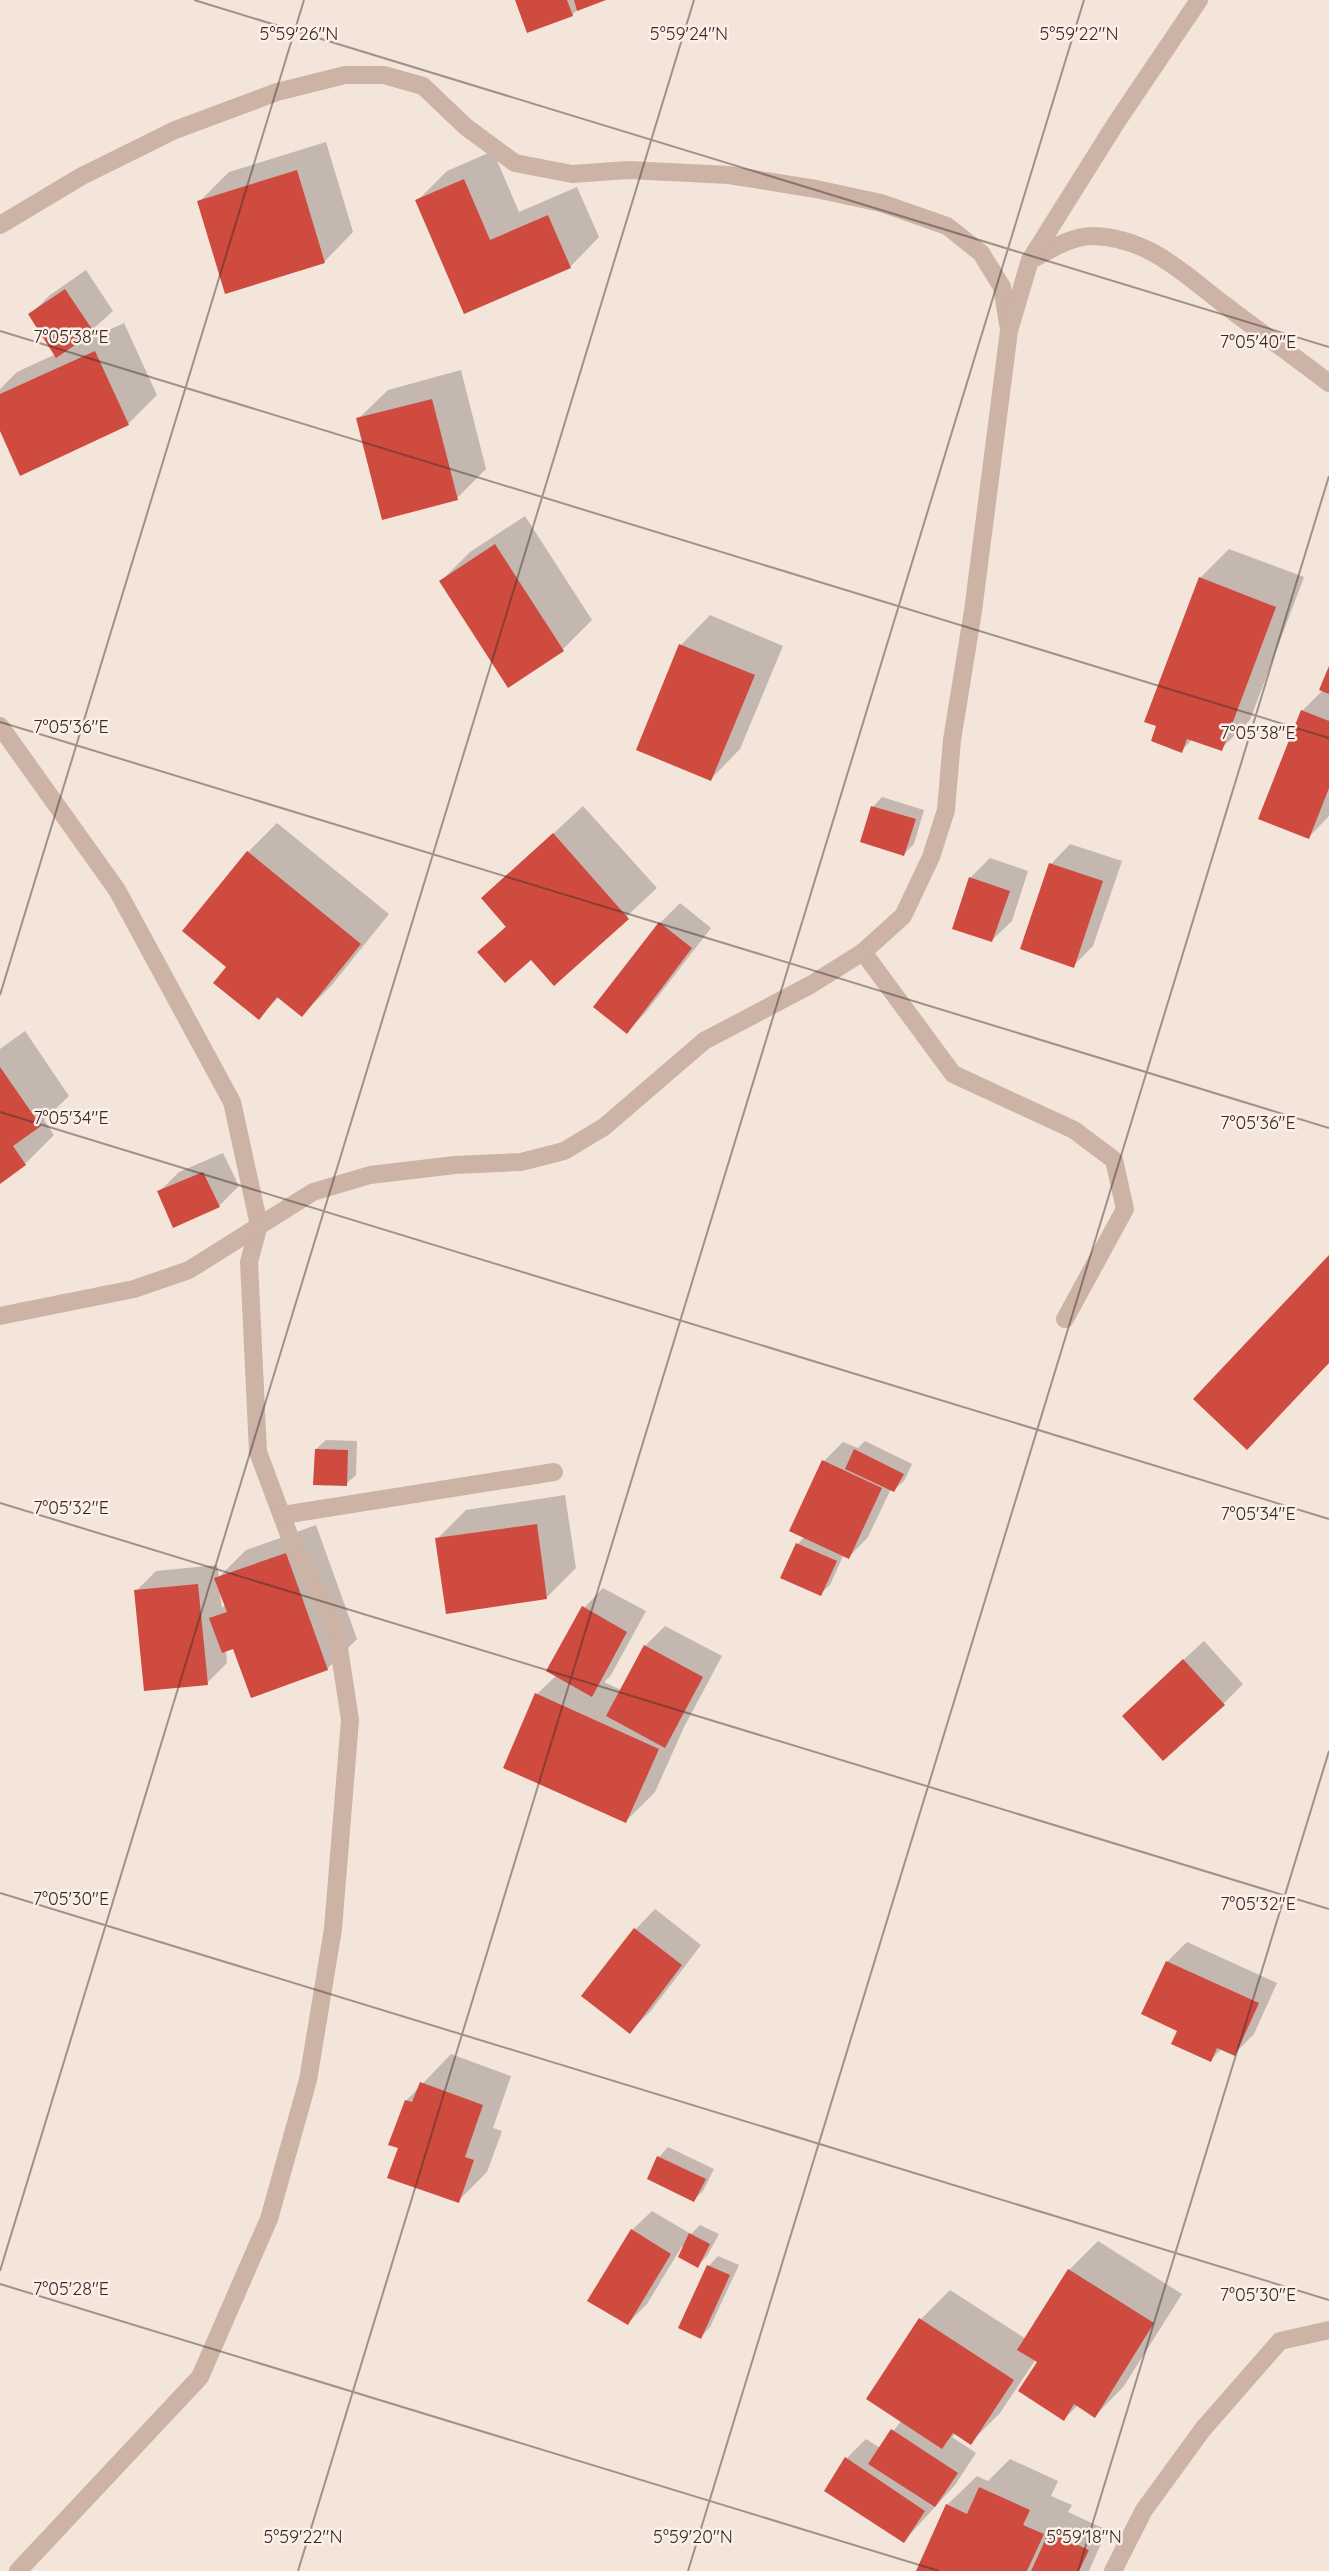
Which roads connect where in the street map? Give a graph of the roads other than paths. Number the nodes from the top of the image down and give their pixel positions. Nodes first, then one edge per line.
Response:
1 (1199, 0) edge
2 (0, 225) edge
3 (1030, 260) junction
4 (1009, 331) junction
5 (1329, 383) edge
6 (0, 726) edge
7 (863, 952) junction
8 (259, 1225) junction
9 (0, 1316) edge
10 (1065, 1319) dead end
11 (554, 1472) dead end
12 (283, 1515) junction
13 (1329, 2330) edge
14 (18, 2571) edge
15 (1114, 2571) edge

1 - 3 street
2 - 4 street
3 - 4 street
3 - 5 street
4 - 7 street
6 - 8 street
7 - 8 street
7 - 10 street
8 - 9 street
8 - 12 street
11 - 12 street
12 - 14 street
13 - 15 street

